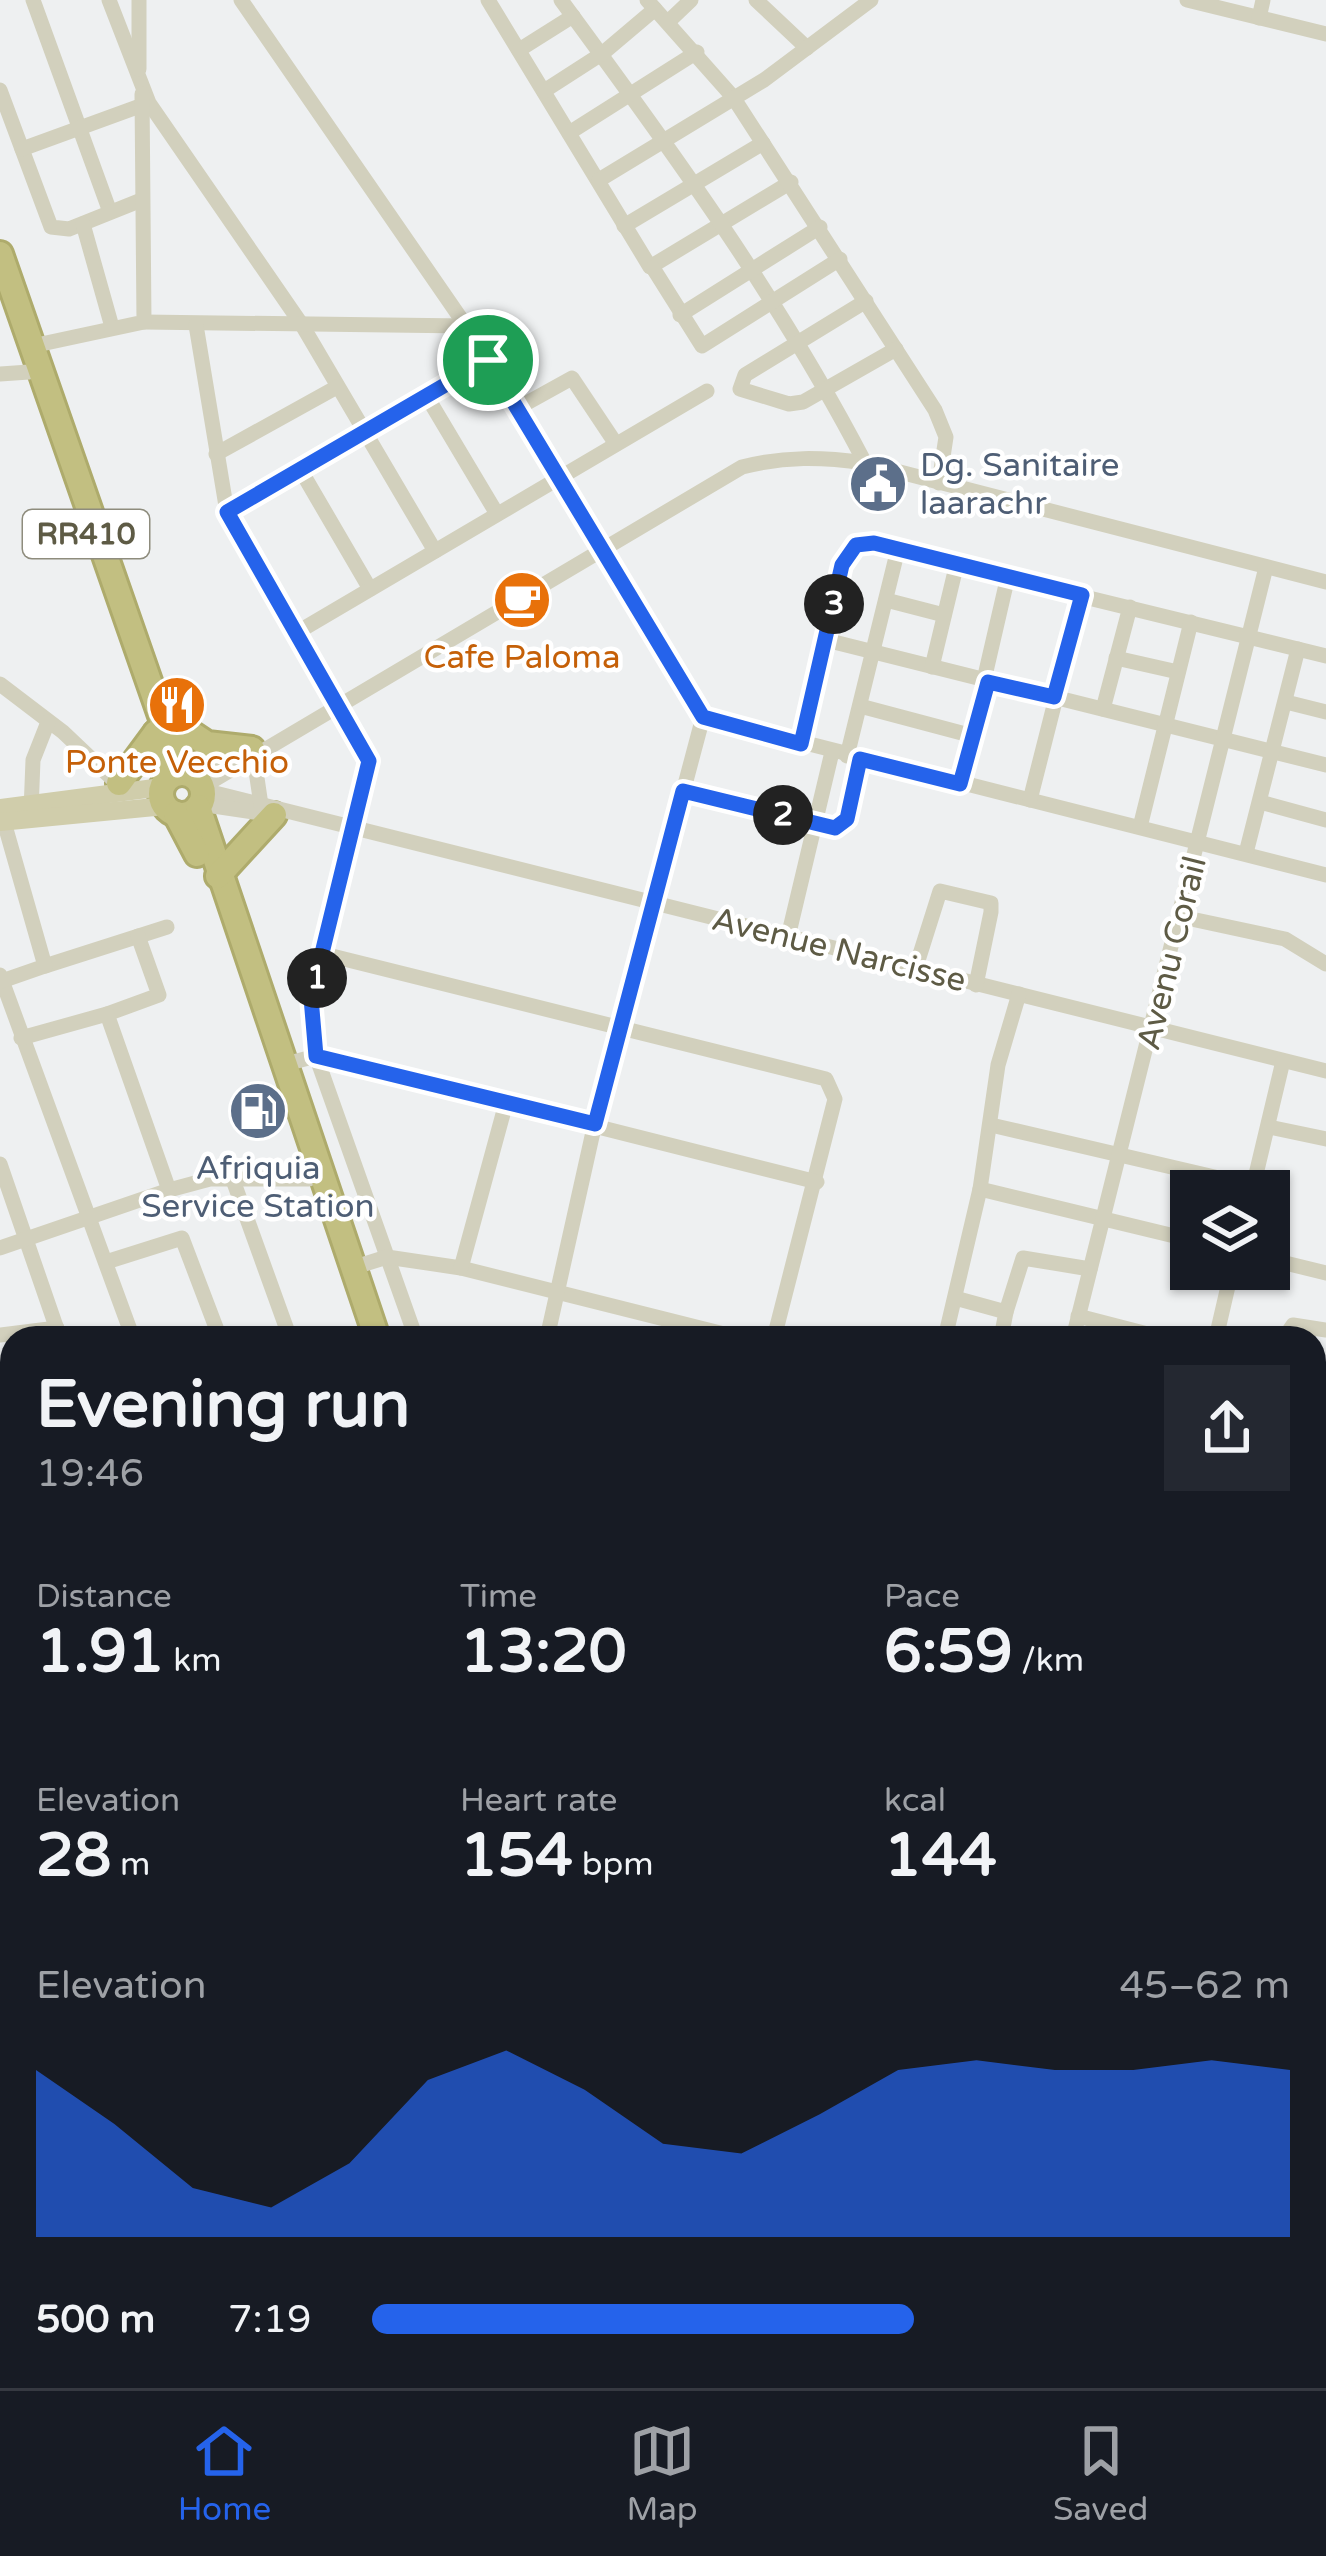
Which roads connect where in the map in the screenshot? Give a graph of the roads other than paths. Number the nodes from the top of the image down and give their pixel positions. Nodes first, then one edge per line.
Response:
1 (33, 0) edge
2 (109, 0) edge
3 (139, 0) edge
4 (241, 0) edge
5 (488, 0) edge
6 (561, 0) edge
7 (691, 0) edge
8 (756, 0) edge
9 (871, 0) edge
10 (1187, 0) edge
11 (1263, 0) edge
12 (651, 4) edge
13 (847, 6) edge
14 (573, 16) junction
15 (1259, 18) junction
16 (668, 22) junction
17 (1326, 34) edge
18 (807, 48) junction
19 (520, 50) junction
20 (697, 52) junction
21 (603, 53) junction
22 (0, 90) edge
23 (140, 92) junction
24 (544, 92) junction
25 (634, 96) junction
26 (733, 97) junction
27 (79, 129) junction
28 (569, 133) junction
29 (665, 140) junction
30 (763, 142) junction
31 (22, 149) junction
32 (599, 180) junction
33 (791, 182) junction
34 (694, 186) junction
35 (140, 201) junction
36 (110, 212) junction
37 (83, 224) junction
38 (624, 226) junction
39 (719, 226) junction
40 (820, 227) junction
41 (0, 254) edge
42 (840, 259) junction
43 (652, 268) junction
44 (748, 270) junction
45 (0, 290) edge
46 (866, 301) junction
47 (770, 303) junction
48 (680, 315) junction
49 (145, 322) junction
50 (196, 325) junction
51 (302, 325) junction
52 (466, 326) junction
53 (112, 327) junction
54 (796, 344) junction
55 (896, 349) junction
56 (31, 359) junction
57 (488, 360) junction
58 (0, 374) edge
59 (337, 387) junction
60 (826, 389) junction
61 (707, 391) dead end
62 (426, 395) junction
63 (516, 409) junction
64 (363, 433) junction
65 (616, 444) junction
66 (216, 454) junction
67 (865, 463) junction
68 (300, 469) junction
69 (559, 478) junction
70 (939, 482) junction
71 (227, 512) junction
72 (497, 514) junction
73 (602, 547) junction
74 (898, 549) junction
75 (435, 551) junction
76 (956, 563) junction
77 (1266, 567) junction
78 (1008, 576) junction
79 (1326, 582) edge
80 (370, 590) junction
81 (1082, 595) junction
82 (886, 600) junction
83 (1130, 607) junction
84 (944, 615) junction
85 (1191, 622) junction
86 (296, 633) junction
87 (1247, 637) junction
88 (826, 640) junction
89 (1298, 650) junction
90 (873, 652) junction
91 (1326, 656) edge
92 (1116, 658) junction
93 (932, 668) junction
94 (1178, 672) junction
95 (988, 682) junction
96 (0, 684) edge
97 (1054, 697) junction
98 (1286, 702) junction
99 (338, 704) junction
100 (860, 706) junction
101 (1103, 710) junction
102 (1326, 712) edge
103 (703, 717) junction
104 (48, 722) junction
105 (158, 723) junction
106 (1165, 724) junction
107 (973, 736) junction
108 (1223, 739) junction
109 (801, 744) junction
110 (259, 748) junction
111 (1274, 752) junction
112 (846, 756) junction
113 (1326, 765) edge
114 (960, 784) junction
115 (122, 789) junction
116 (683, 791) junction
117 (185, 793) junction
118 (1030, 800) junction
119 (1260, 802) junction
120 (31, 811) junction
121 (272, 811) junction
122 (1, 817) edge
123 (1326, 820) edge
124 (815, 823) junction
125 (1140, 827) junction
126 (356, 830) junction
127 (1200, 841) junction
128 (1246, 854) junction
129 (1326, 875) edge
130 (218, 876) junction
131 (654, 904) junction
132 (1182, 917) junction
133 (167, 926) dead end
134 (138, 936) junction
135 (788, 937) junction
136 (324, 954) junction
137 (1326, 964) edge
138 (45, 966) junction
139 (915, 970) junction
140 (1, 978) edge
141 (976, 985) junction
142 (1018, 994) junction
143 (107, 1015) junction
144 (621, 1026) junction
145 (1153, 1028) junction
146 (21, 1037) junction
147 (316, 1056) junction
148 (1283, 1060) junction
149 (282, 1065) junction
150 (1326, 1071) edge
151 (506, 1102) junction
152 (595, 1124) junction
153 (992, 1125) junction
154 (1269, 1127) junction
155 (1326, 1139) edge
156 (1120, 1154) junction
157 (0, 1164) edge
158 (1183, 1170) edge
159 (1258, 1170) edge
160 (308, 1178) junction
161 (232, 1180) junction
162 (818, 1182) junction
163 (980, 1189) junction
164 (169, 1190) junction
165 (7, 1206) edge
166 (89, 1216) junction
167 (1103, 1217) junction
168 (1170, 1235) edge
169 (26, 1238) junction
170 (0, 1248) edge
171 (387, 1257) junction
172 (106, 1262) junction
173 (1290, 1265) edge
174 (352, 1268) junction
175 (461, 1268) junction
176 (1090, 1268) junction
177 (1326, 1274) edge
178 (1227, 1290) edge
179 (560, 1293) junction
180 (955, 1298) junction
181 (1006, 1312) junction
182 (655, 1316) junction
183 (1078, 1316) junction
184 (56, 1326) edge
185 (129, 1326) edge
186 (215, 1326) edge
187 (286, 1326) edge
188 (359, 1326) edge
189 (373, 1326) edge
190 (412, 1326) edge
191 (551, 1326) edge
192 (653, 1326) edge
193 (694, 1326) edge
194 (777, 1326) edge
195 (948, 1326) edge
196 (1003, 1326) edge
197 (1076, 1326) edge
198 (1117, 1326) edge
199 (1219, 1326) edge

1 - 27 street
2 - 23 street
3 - 23 street
4 - 52 street
5 - 19 street
6 - 14 street
7 - 16 street
8 - 18 street
9 - 13 street
10 - 15 street
11 - 15 street
12 - 16 street
12 - 21 street
13 - 18 street
14 - 19 street
14 - 21 street
15 - 17 street
16 - 20 street
18 - 26 street
19 - 24 street
20 - 25 street
20 - 26 street
21 - 24 street
21 - 25 street
22 - 31 street
23 - 27 street
23 - 35 street
23 - 51 street
24 - 28 street
25 - 28 street
25 - 29 street
26 - 29 street
26 - 30 street
27 - 31 street
27 - 36 street
28 - 32 street
29 - 32 street
29 - 34 street
30 - 33 street
30 - 34 street
31 - 37 street
32 - 38 street
33 - 39 street
33 - 40 street
34 - 38 street
34 - 39 street
35 - 36 street
35 - 49 street
36 - 37 street
37 - 53 street
38 - 43 street
39 - 43 street
39 - 44 street
40 - 42 street
40 - 44 street
41 - 56 highway, RR410
42 - 46 street
42 - 47 street
43 - 48 street
44 - 47 street
44 - 48 street
45 - 56 highway, RR410
46 - 54 street
46 - 55 street
47 - 48 street
47 - 54 street
49 - 50 street
49 - 53 street
50 - 51 street
50 - 66 street
51 - 52 street
51 - 59 street
52 - 57 street
53 - 56 street
54 - 60 street
54 - 60 street
55 - 60 street
55 - 70 street
56 - 58 street
56 - 105 highway, RR410
57 - 62 street
57 - 63 street
59 - 64 street
59 - 66 street
60 - 67 street
61 - 65 street
62 - 64 street
62 - 72 street
63 - 65 street
63 - 69 street
64 - 68 street
64 - 75 street
65 - 69 street
66 - 71 street
67 - 70 street
67 - 73 street
68 - 71 street
68 - 80 street
69 - 72 street
69 - 73 street
70 - 77 street
71 - 86 street
72 - 75 street
73 - 99 street
73 - 103 street
74 - 76 street
74 - 82 street
74 - 88 street
75 - 80 street
76 - 78 street
76 - 84 street
77 - 79 street
77 - 87 street, Avenu Corail
78 - 81 street
78 - 95 street
80 - 86 street
81 - 83 street
81 - 97 street
82 - 84 street
82 - 90 street
83 - 85 street
83 - 92 street
84 - 93 street
85 - 87 street
85 - 94 street
86 - 99 street
87 - 89 street
87 - 108 street, Avenu Corail
88 - 90 street
88 - 109 street
89 - 91 street
89 - 98 street
90 - 93 street
90 - 100 street
92 - 94 street
92 - 101 street
93 - 95 street
94 - 106 street
95 - 97 street
95 - 107 street
96 - 104 street
97 - 101 street
97 - 118 street
98 - 102 street
98 - 111 street
99 - 110 street
99 - 126 street
100 - 107 street
100 - 112 street
101 - 106 street
103 - 109 street
103 - 116 street
104 - 115 street
104 - 120 street
105 - 110 highway
105 - 115 highway
105 - 117 highway, RR410
106 - 108 street
106 - 125 street
107 - 114 street
108 - 111 street
108 - 127 street, Avenu Corail
109 - 112 street
110 - 117 street
110 - 121 street
111 - 113 street
111 - 119 street
112 - 114 street
112 - 124 street
112 - 124 street
114 - 118 street
115 - 117 main road
115 - 120 main road
116 - 124 street
116 - 131 street
117 - 120 main road
117 - 121 street, Avenue Narcisse
117 - 130 highway, RR410
117 - 160 highway, RR410
118 - 125 street
119 - 123 street
119 - 128 street
120 - 122 main road
121 - 126 street, Avenue Narcisse
121 - 130 highway
122 - 138 street
124 - 135 street
125 - 127 street
126 - 131 street, Avenue Narcisse
126 - 136 street
127 - 128 street
127 - 132 street, Avenu Corail
128 - 129 street
130 - 149 highway, RR410
131 - 135 street, Avenue Narcisse
131 - 144 street
132 - 137 street
132 - 145 street, Avenu Corail
133 - 134 street
134 - 138 street
134 - 143 street
135 - 139 street, Avenue Narcisse
136 - 144 street
136 - 147 street
138 - 140 street
139 - 141 street, Avenue Narcisse
139 - 141 street
140 - 146 street
141 - 142 street, Avenue Narcisse
142 - 145 street, Avenue Narcisse
142 - 153 street
143 - 146 street
143 - 164 street
144 - 152 street
144 - 162 street
145 - 148 street, Avenue Narcisse
145 - 156 street, Avenu Corail
146 - 166 street
147 - 149 street
147 - 151 street
147 - 171 street
148 - 150 street, Avenue Narcisse
148 - 154 street
149 - 174 highway, RR410
151 - 152 street
151 - 175 street
152 - 162 street
152 - 179 street
153 - 156 street
153 - 163 street
154 - 155 street
154 - 159 street
156 - 158 street
156 - 167 street, Avenu Corail
157 - 165 street
160 - 161 street
160 - 188 highway, RR410
161 - 164 street
161 - 187 street
162 - 194 street
163 - 167 street
163 - 180 street
164 - 166 street
165 - 169 street
166 - 169 street
166 - 172 street
167 - 168 street
167 - 176 street, Avenu Corail
169 - 170 street
169 - 184 street
171 - 174 street
171 - 175 street
171 - 190 street
172 - 185 street
172 - 186 street
173 - 177 street
174 - 189 highway, RR410
175 - 179 street
176 - 181 street
176 - 183 street, Avenu Corail
178 - 199 street
179 - 182 street
179 - 191 street
180 - 181 street
180 - 195 street
181 - 196 street
182 - 192 street
182 - 193 street
183 - 197 street, Avenu Corail
183 - 198 street

